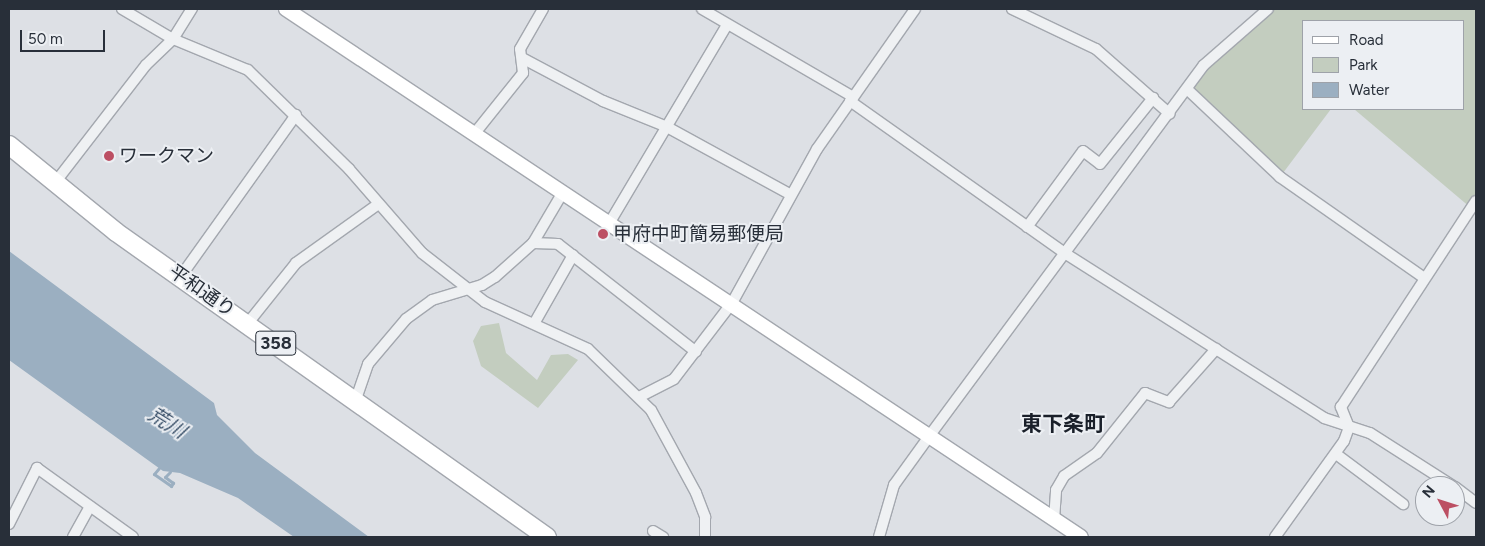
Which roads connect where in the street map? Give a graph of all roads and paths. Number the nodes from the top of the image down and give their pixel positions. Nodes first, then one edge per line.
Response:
1 (122, 9) edge
2 (192, 9) edge
3 (286, 9) edge
4 (544, 9) edge
5 (702, 9) edge
6 (915, 9) edge
7 (1012, 9) edge
8 (1268, 9) edge
9 (726, 27) junction
10 (173, 39) junction
11 (522, 58) junction
12 (1187, 89) junction
13 (1153, 98) junction
14 (851, 99) junction
15 (1170, 114) junction
16 (296, 115) junction
17 (667, 126) junction
18 (475, 133) junction
19 (9, 145) edge
20 (54, 184) junction
21 (564, 192) junction
22 (791, 195) junction
23 (1476, 201) edge
24 (377, 205) junction
25 (610, 222) junction
26 (1027, 227) junction
27 (533, 243) junction
28 (1066, 254) junction
29 (574, 255) junction
30 (180, 276) junction
31 (1423, 277) junction
32 (465, 287) junction
33 (732, 303) junction
34 (535, 322) junction
35 (248, 323) junction
36 (1216, 349) junction
37 (696, 352) junction
38 (639, 397) junction
39 (356, 399) junction
40 (1349, 427) junction
41 (930, 435) junction
42 (1336, 454) junction
43 (1439, 476) edge
44 (1465, 496) edge
45 (1403, 504) dead end
46 (1476, 504) edge
47 (90, 506) junction
48 (1054, 520) junction
49 (9, 524) edge
50 (653, 531) dead end
51 (72, 537) edge
52 (133, 537) edge
53 (546, 537) edge
54 (663, 537) edge
55 (704, 537) edge
56 (879, 537) edge
57 (1081, 537) edge
58 (1275, 537) edge

1 - 10 street
2 - 10 street
3 - 18 street
4 - 11 street
5 - 9 street
6 - 14 street
7 - 13 street
8 - 12 street
9 - 14 street
9 - 17 street
10 - 16 street
10 - 20 street
11 - 17 street
11 - 18 street
12 - 15 street
12 - 31 street
13 - 15 street
13 - 26 street
14 - 22 street
14 - 26 street
15 - 28 street
16 - 24 street
16 - 30 street
17 - 22 street
17 - 25 street
18 - 21 street
19 - 20 highway, 平和通り / 358
20 - 30 highway, 平和通り / 358
21 - 25 street
21 - 27 street
22 - 33 street
23 - 31 street
24 - 32 street
24 - 35 street
25 - 33 street
26 - 28 street
27 - 29 street
27 - 32 street
28 - 36 street
28 - 41 street
29 - 34 street
29 - 37 street
30 - 35 highway, 平和通り / 358
31 - 40 street
32 - 34 street
32 - 39 street
33 - 37 street
33 - 41 street
34 - 38 street
35 - 39 highway, 平和通り / 358
36 - 40 street
36 - 48 street
37 - 38 street
38 - 55 street
39 - 53 highway, 平和通り / 358
40 - 42 street
40 - 43 street
41 - 48 street
41 - 56 street
42 - 45 street
42 - 58 street
44 - 46 street
47 - 49 street
47 - 51 street
47 - 52 street
48 - 57 street
50 - 54 street

